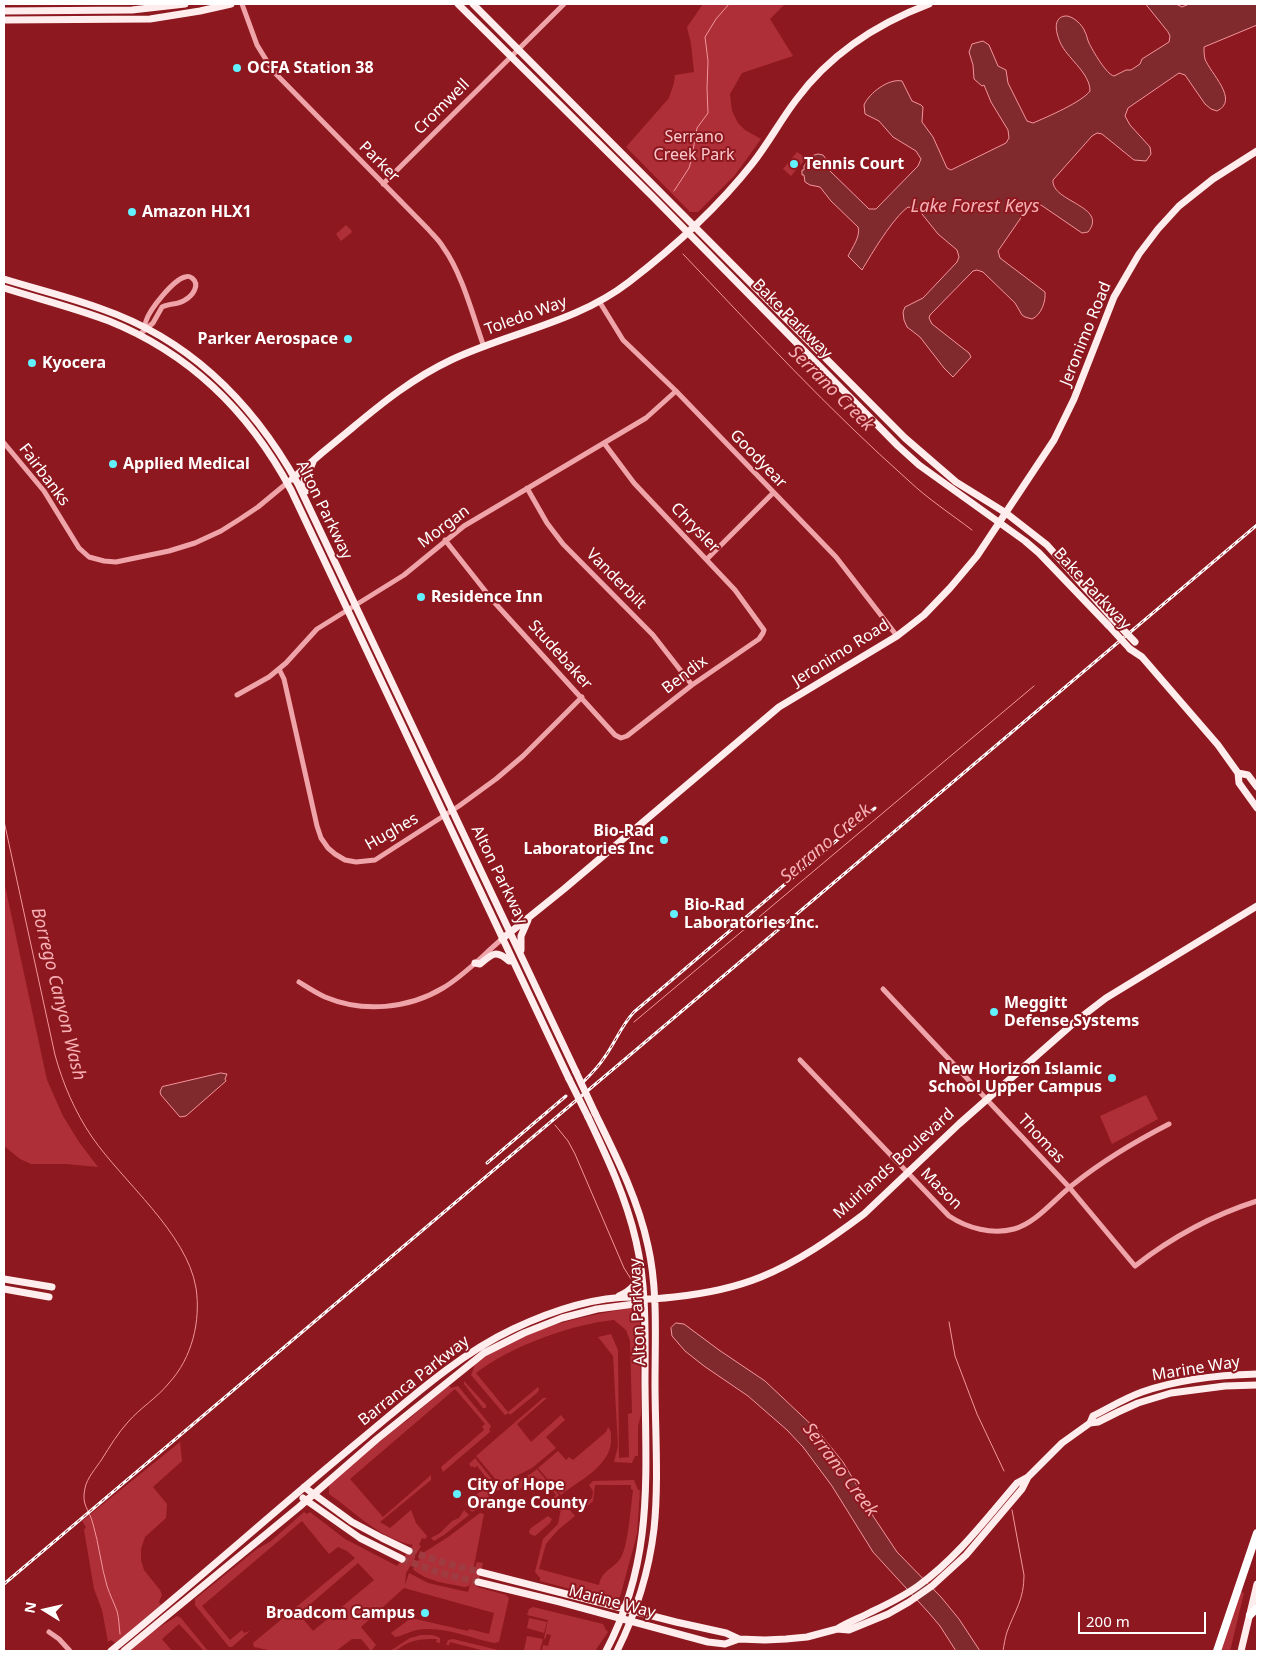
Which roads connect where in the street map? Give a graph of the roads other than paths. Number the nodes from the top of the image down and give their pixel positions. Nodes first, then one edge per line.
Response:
1 (184, 4) edge
2 (231, 4) edge
3 (242, 4) edge
4 (458, 4) edge
5 (473, 4) edge
6 (564, 4) edge
7 (929, 4) edge
8 (4, 11) edge
9 (4, 20) edge
10 (519, 49) junction
11 (511, 56) junction
12 (618, 148) junction
13 (1257, 151) edge
14 (611, 156) junction
15 (383, 184) junction
16 (694, 226) junction
17 (686, 232) junction
18 (4, 279) edge
19 (4, 288) edge
20 (599, 301) junction
21 (145, 328) junction
22 (139, 335) junction
23 (484, 347) junction
24 (676, 391) junction
25 (4, 442) edge
26 (604, 443) junction
27 (314, 459) junction
28 (294, 476) junction
29 (287, 483) junction
30 (527, 488) junction
31 (773, 493) junction
32 (1006, 513) junction
33 (314, 517) junction
34 (1000, 522) junction
35 (445, 540) junction
36 (79, 548) joint
37 (707, 559) junction
38 (356, 605) junction
39 (348, 610) junction
40 (763, 633) joint
41 (897, 636) junction
42 (1142, 657) junction
43 (279, 669) junction
44 (692, 685) junction
45 (237, 695) dead end
46 (582, 697) junction
47 (621, 738) joint
48 (1238, 772) junction
49 (1257, 787) edge
50 (1257, 808) edge
51 (452, 810) junction
52 (445, 815) junction
53 (1257, 906) edge
54 (530, 918) junction
55 (511, 933) junction
56 (502, 939) junction
57 (522, 956) junction
58 (513, 961) junction
59 (475, 963) junction
60 (299, 982) dead end
61 (884, 989) dead end
62 (800, 1060) dead end
63 (987, 1099) junction
64 (1169, 1124) dead end
65 (908, 1174) junction
66 (1070, 1187) junction
67 (1257, 1201) edge
68 (641, 1267) junction
69 (4, 1279) edge
70 (52, 1287) dead end
71 (4, 1289) edge
72 (49, 1297) dead end
73 (654, 1298) junction
74 (612, 1299) junction
75 (644, 1299) junction
76 (1257, 1374) edge
77 (1257, 1385) edge
78 (1090, 1423) junction
79 (304, 1487) junction
80 (297, 1493) junction
81 (313, 1493) junction
82 (306, 1500) junction
83 (1257, 1533) edge
84 (409, 1550) tunnel mouth
85 (402, 1559) tunnel mouth
86 (480, 1572) tunnel mouth
87 (478, 1582) tunnel mouth
88 (1257, 1584) edge
89 (1257, 1608) edge
90 (625, 1609) junction
91 (634, 1611) junction
92 (1250, 1614) junction
93 (622, 1618) junction
94 (630, 1621) junction
95 (49, 1632) dead end
96 (739, 1639) junction
97 (70, 1651) edge
98 (111, 1651) edge
99 (124, 1651) edge
100 (606, 1651) edge
101 (617, 1651) edge
102 (1217, 1651) edge
103 (1241, 1651) edge

1 - 8 main road
2 - 9 main road
3 - 15 street, Parker
4 - 11 main road, Bake Parkway
5 - 10 main road, Bake Parkway
6 - 10 street, Cromwell
7 - 16 main road, Toledo Way
10 - 11 street, Cromwell
10 - 12 main road, Bake Parkway
11 - 14 main road, Bake Parkway
11 - 15 street, Cromwell
12 - 14 main road
12 - 16 main road, Bake Parkway
13 - 32 main road, Jeronimo Road
14 - 17 main road, Bake Parkway
15 - 23 street, Parker
16 - 17 main road, Toledo Way
16 - 32 main road, Bake Parkway
17 - 20 main road, Toledo Way
17 - 34 main road, Bake Parkway
18 - 21 main road, Alton Parkway
19 - 22 main road, Alton Parkway
20 - 23 main road, Toledo Way
20 - 24 street, Goodyear
21 - 21 street
21 - 22 street
21 - 28 main road, Alton Parkway
22 - 29 main road, Alton Parkway
23 - 27 main road, Toledo Way
24 - 26 street, Morgan
24 - 31 street, Goodyear
25 - 36 street, Fairbanks
26 - 30 street, Morgan
26 - 37 street, Chrysler
27 - 28 main road, Toledo Way
27 - 33 main road
28 - 29 main road, Toledo Way
28 - 33 main road, Alton Parkway
29 - 36 street, Toledo Way
29 - 39 main road, Alton Parkway
30 - 35 street, Morgan
30 - 44 street, Vanderbilt
31 - 37 street
31 - 41 street, Goodyear
32 - 34 main road, Jeronimo Road
32 - 42 main road, Bake Parkway, bridge
33 - 38 main road, Alton Parkway
34 - 41 main road, Jeronimo Road
34 - 42 main road, Bake Parkway, bridge
35 - 38 street, Morgan
35 - 46 street, Studebaker
37 - 40 street, Chrysler
38 - 39 street, Morgan
38 - 51 main road, Alton Parkway
39 - 43 street, Morgan
39 - 52 main road, Alton Parkway
40 - 44 street, Bendix
41 - 54 main road, Jeronimo Road
42 - 48 main road, Bake Parkway
43 - 45 street, Morgan
43 - 52 street, Hughes
44 - 47 street, Bendix
46 - 47 street, Studebaker
46 - 51 street, Hughes
48 - 49 main road, Bake Parkway
48 - 50 main road, Bake Parkway
51 - 52 street, Hughes
51 - 55 main road, Alton Parkway
52 - 56 main road, Alton Parkway
53 - 63 main road, Muirlands Boulevard
54 - 55 main road, Jeronimo Road
54 - 57 main road
55 - 56 main road, Jeronimo Road
55 - 57 main road, Alton Parkway
56 - 58 main road, Alton Parkway
56 - 59 street, Jeronimo Road
57 - 73 main road, Alton Parkway, bridge
58 - 59 main road
58 - 68 main road, Alton Parkway, bridge
59 - 60 street, Jeronimo Road
61 - 63 street, Thomas
62 - 65 street, Mason
63 - 65 main road, Muirlands Boulevard
63 - 66 street, Thomas
64 - 66 street, Mason
65 - 66 street, Mason
65 - 73 main road, Muirlands Boulevard
66 - 67 street, Thomas
68 - 74 main road
68 - 75 main road, Alton Parkway
69 - 70 main road
71 - 72 main road
73 - 75 main road, Muirlands Boulevard
73 - 91 main road, Alton Parkway
74 - 75 main road, Barranca Parkway
74 - 79 main road, Barranca Parkway
75 - 81 main road, Barranca Parkway
75 - 90 main road, Alton Parkway
76 - 78 main road, Marine Way
77 - 78 main road, Marine Way
78 - 96 main road, Marine Way
79 - 80 main road, Barranca Parkway
79 - 81 main road
80 - 82 main road
80 - 98 main road, Barranca Parkway
81 - 82 main road, Barranca Parkway
81 - 84 main road
82 - 85 main road
82 - 99 main road, Barranca Parkway
83 - 102 highway
86 - 90 main road, Marine Way
87 - 93 main road, Marine Way
88 - 92 main road
89 - 92 highway
90 - 91 main road, Marine Way
90 - 93 main road, Alton Parkway
91 - 94 main road, Alton Parkway
91 - 96 main road, Marine Way
92 - 103 main road
93 - 94 main road, Marine Way
93 - 100 main road, Alton Parkway
94 - 96 main road, Marine Way
94 - 101 main road, Alton Parkway
95 - 97 street

